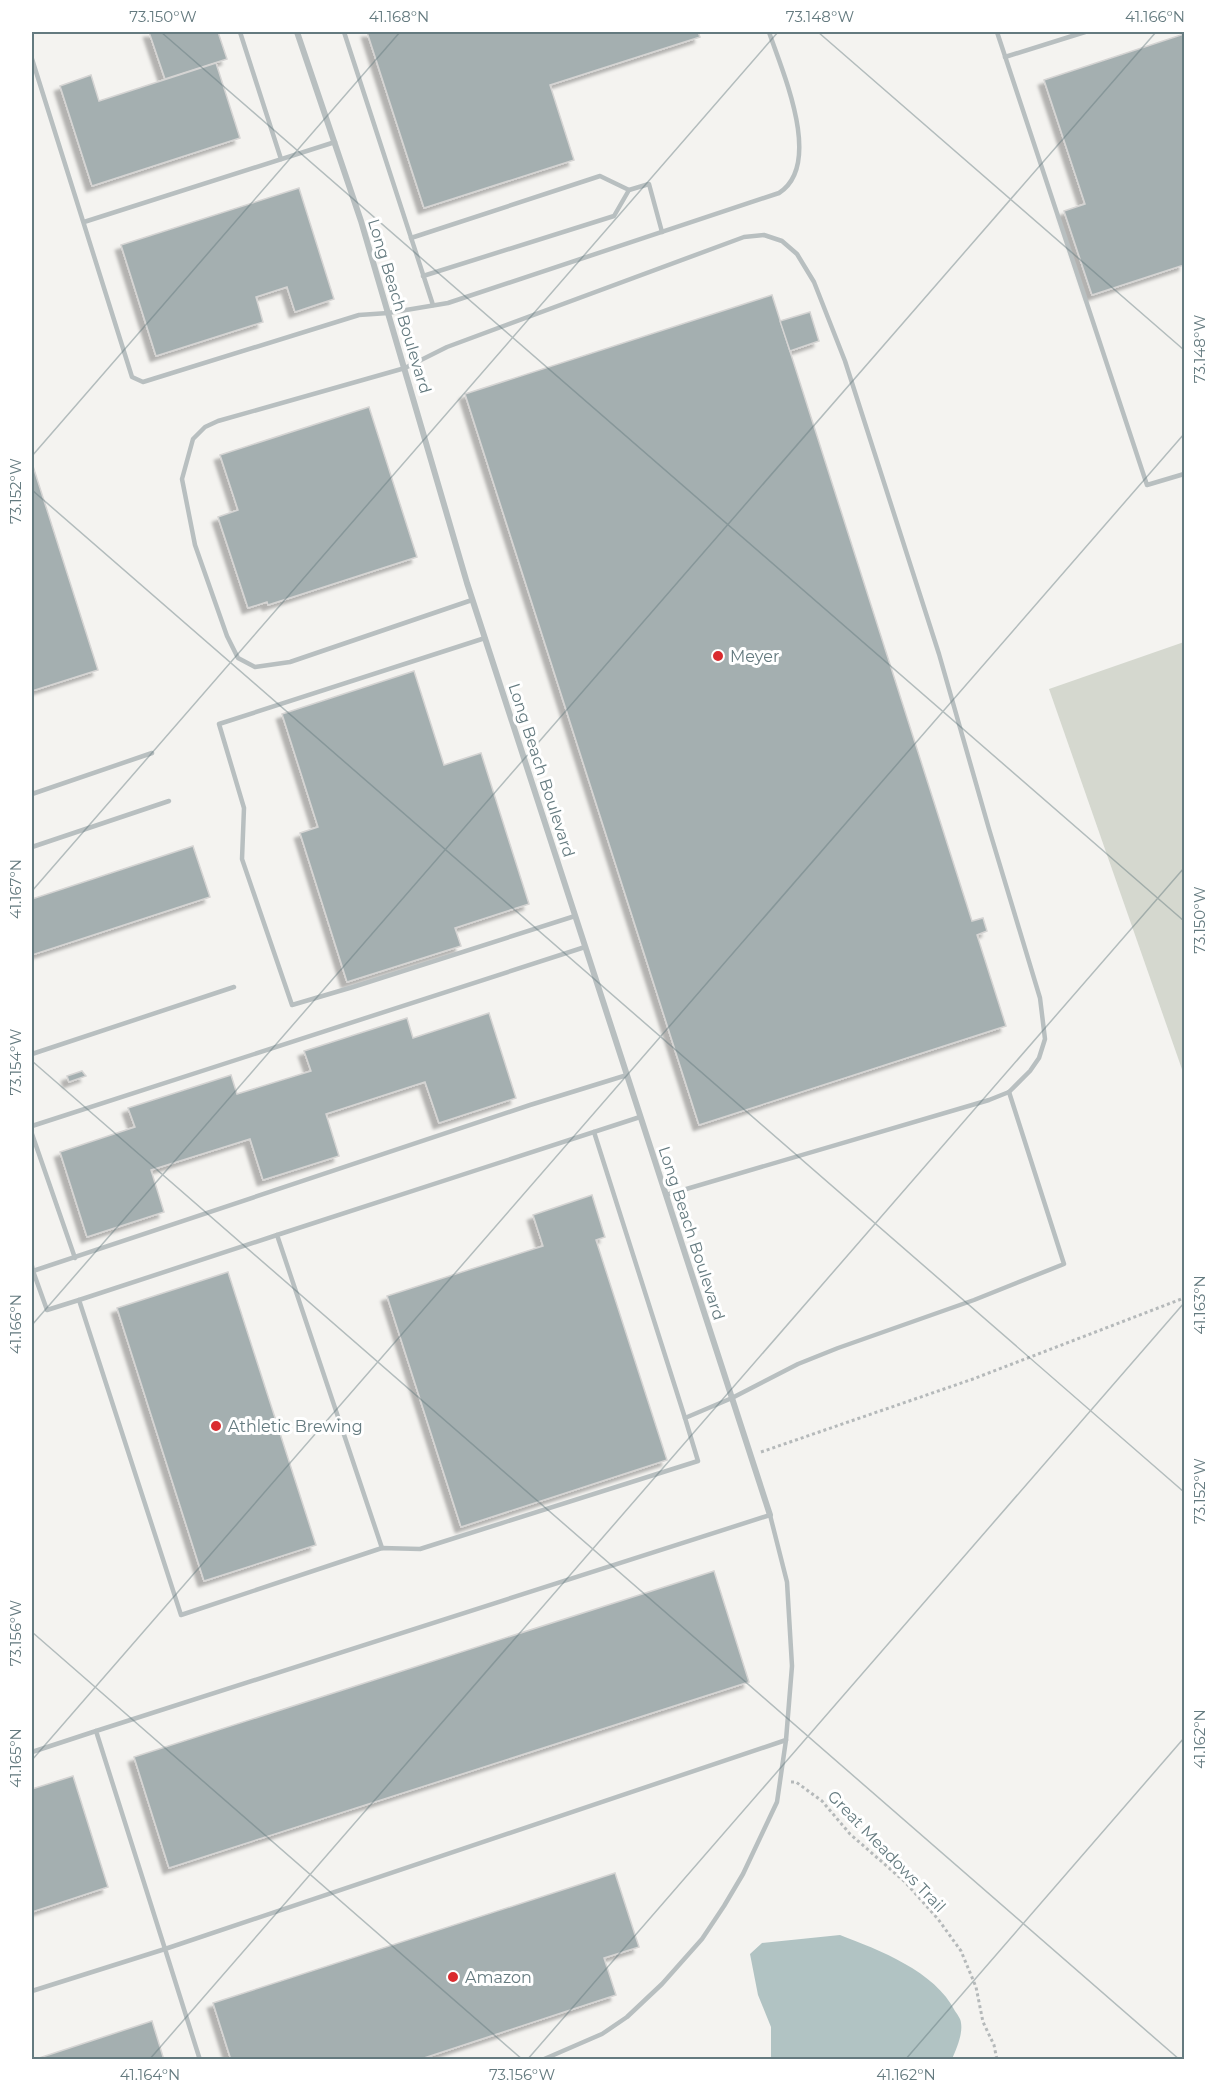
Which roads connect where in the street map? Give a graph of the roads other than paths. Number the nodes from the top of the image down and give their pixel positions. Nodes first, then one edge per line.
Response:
1 (240, 32) edge
2 (297, 32) edge
3 (344, 32) edge
4 (769, 32) edge
5 (997, 32) edge
6 (1085, 32) edge
7 (1005, 57) junction
8 (32, 58) edge
9 (335, 142) junction
10 (281, 159) junction
11 (629, 190) junction
12 (84, 222) junction
13 (662, 232) junction
14 (411, 238) junction
15 (423, 276) junction
16 (433, 306) junction
17 (388, 313) junction
18 (405, 368) junction
19 (1185, 474) edge
20 (472, 600) junction
21 (485, 638) junction
22 (152, 753) dead end
23 (32, 794) edge
24 (169, 801) dead end
25 (32, 847) edge
26 (575, 916) junction
27 (585, 947) junction
28 (234, 987) dead end
29 (32, 1054) edge
30 (627, 1075) junction
31 (1009, 1092) junction
32 (640, 1117) junction
33 (32, 1126) edge
34 (594, 1132) junction
35 (32, 1134) edge
36 (666, 1195) junction
37 (277, 1235) junction
38 (75, 1258) junction
39 (32, 1269) edge
40 (79, 1300) junction
41 (732, 1398) junction
42 (685, 1418) junction
43 (770, 1515) junction
44 (381, 1548) junction
45 (96, 1731) junction
46 (786, 1740) junction
47 (32, 1752) edge
48 (165, 1949) junction
49 (32, 1991) edge
50 (200, 2060) edge
51 (542, 2060) edge

1 - 10 lane
2 - 9 street, Long Beach Boulevard
3 - 14 lane
4 - 13 lane
5 - 7 lane
6 - 7 lane
7 - 19 lane
8 - 12 lane
9 - 10 lane
9 - 17 street, Long Beach Boulevard
10 - 12 lane
11 - 13 lane
11 - 14 lane
11 - 15 lane
12 - 17 lane
13 - 16 lane
14 - 15 lane
15 - 16 lane
16 - 17 lane
17 - 18 street, Long Beach Boulevard
18 - 20 street, Long Beach Boulevard
18 - 20 lane
18 - 31 lane
20 - 21 street, Long Beach Boulevard
21 - 26 street, Long Beach Boulevard
21 - 26 lane
22 - 23 lane
24 - 25 lane
26 - 27 street, Long Beach Boulevard
27 - 30 street, Long Beach Boulevard
27 - 33 lane
28 - 29 lane
30 - 32 street, Long Beach Boulevard
30 - 38 lane
31 - 36 lane
31 - 41 lane
32 - 34 lane
32 - 36 street, Long Beach Boulevard
34 - 37 lane
34 - 42 lane
35 - 38 lane
36 - 41 street, Long Beach Boulevard
37 - 40 lane
37 - 44 lane
38 - 39 lane
39 - 40 lane
40 - 44 lane
41 - 42 lane
41 - 43 street, Long Beach Boulevard
42 - 44 lane
43 - 45 lane
43 - 46 lane
45 - 47 lane
45 - 48 lane
46 - 48 lane
46 - 51 lane
48 - 49 lane
48 - 50 lane

